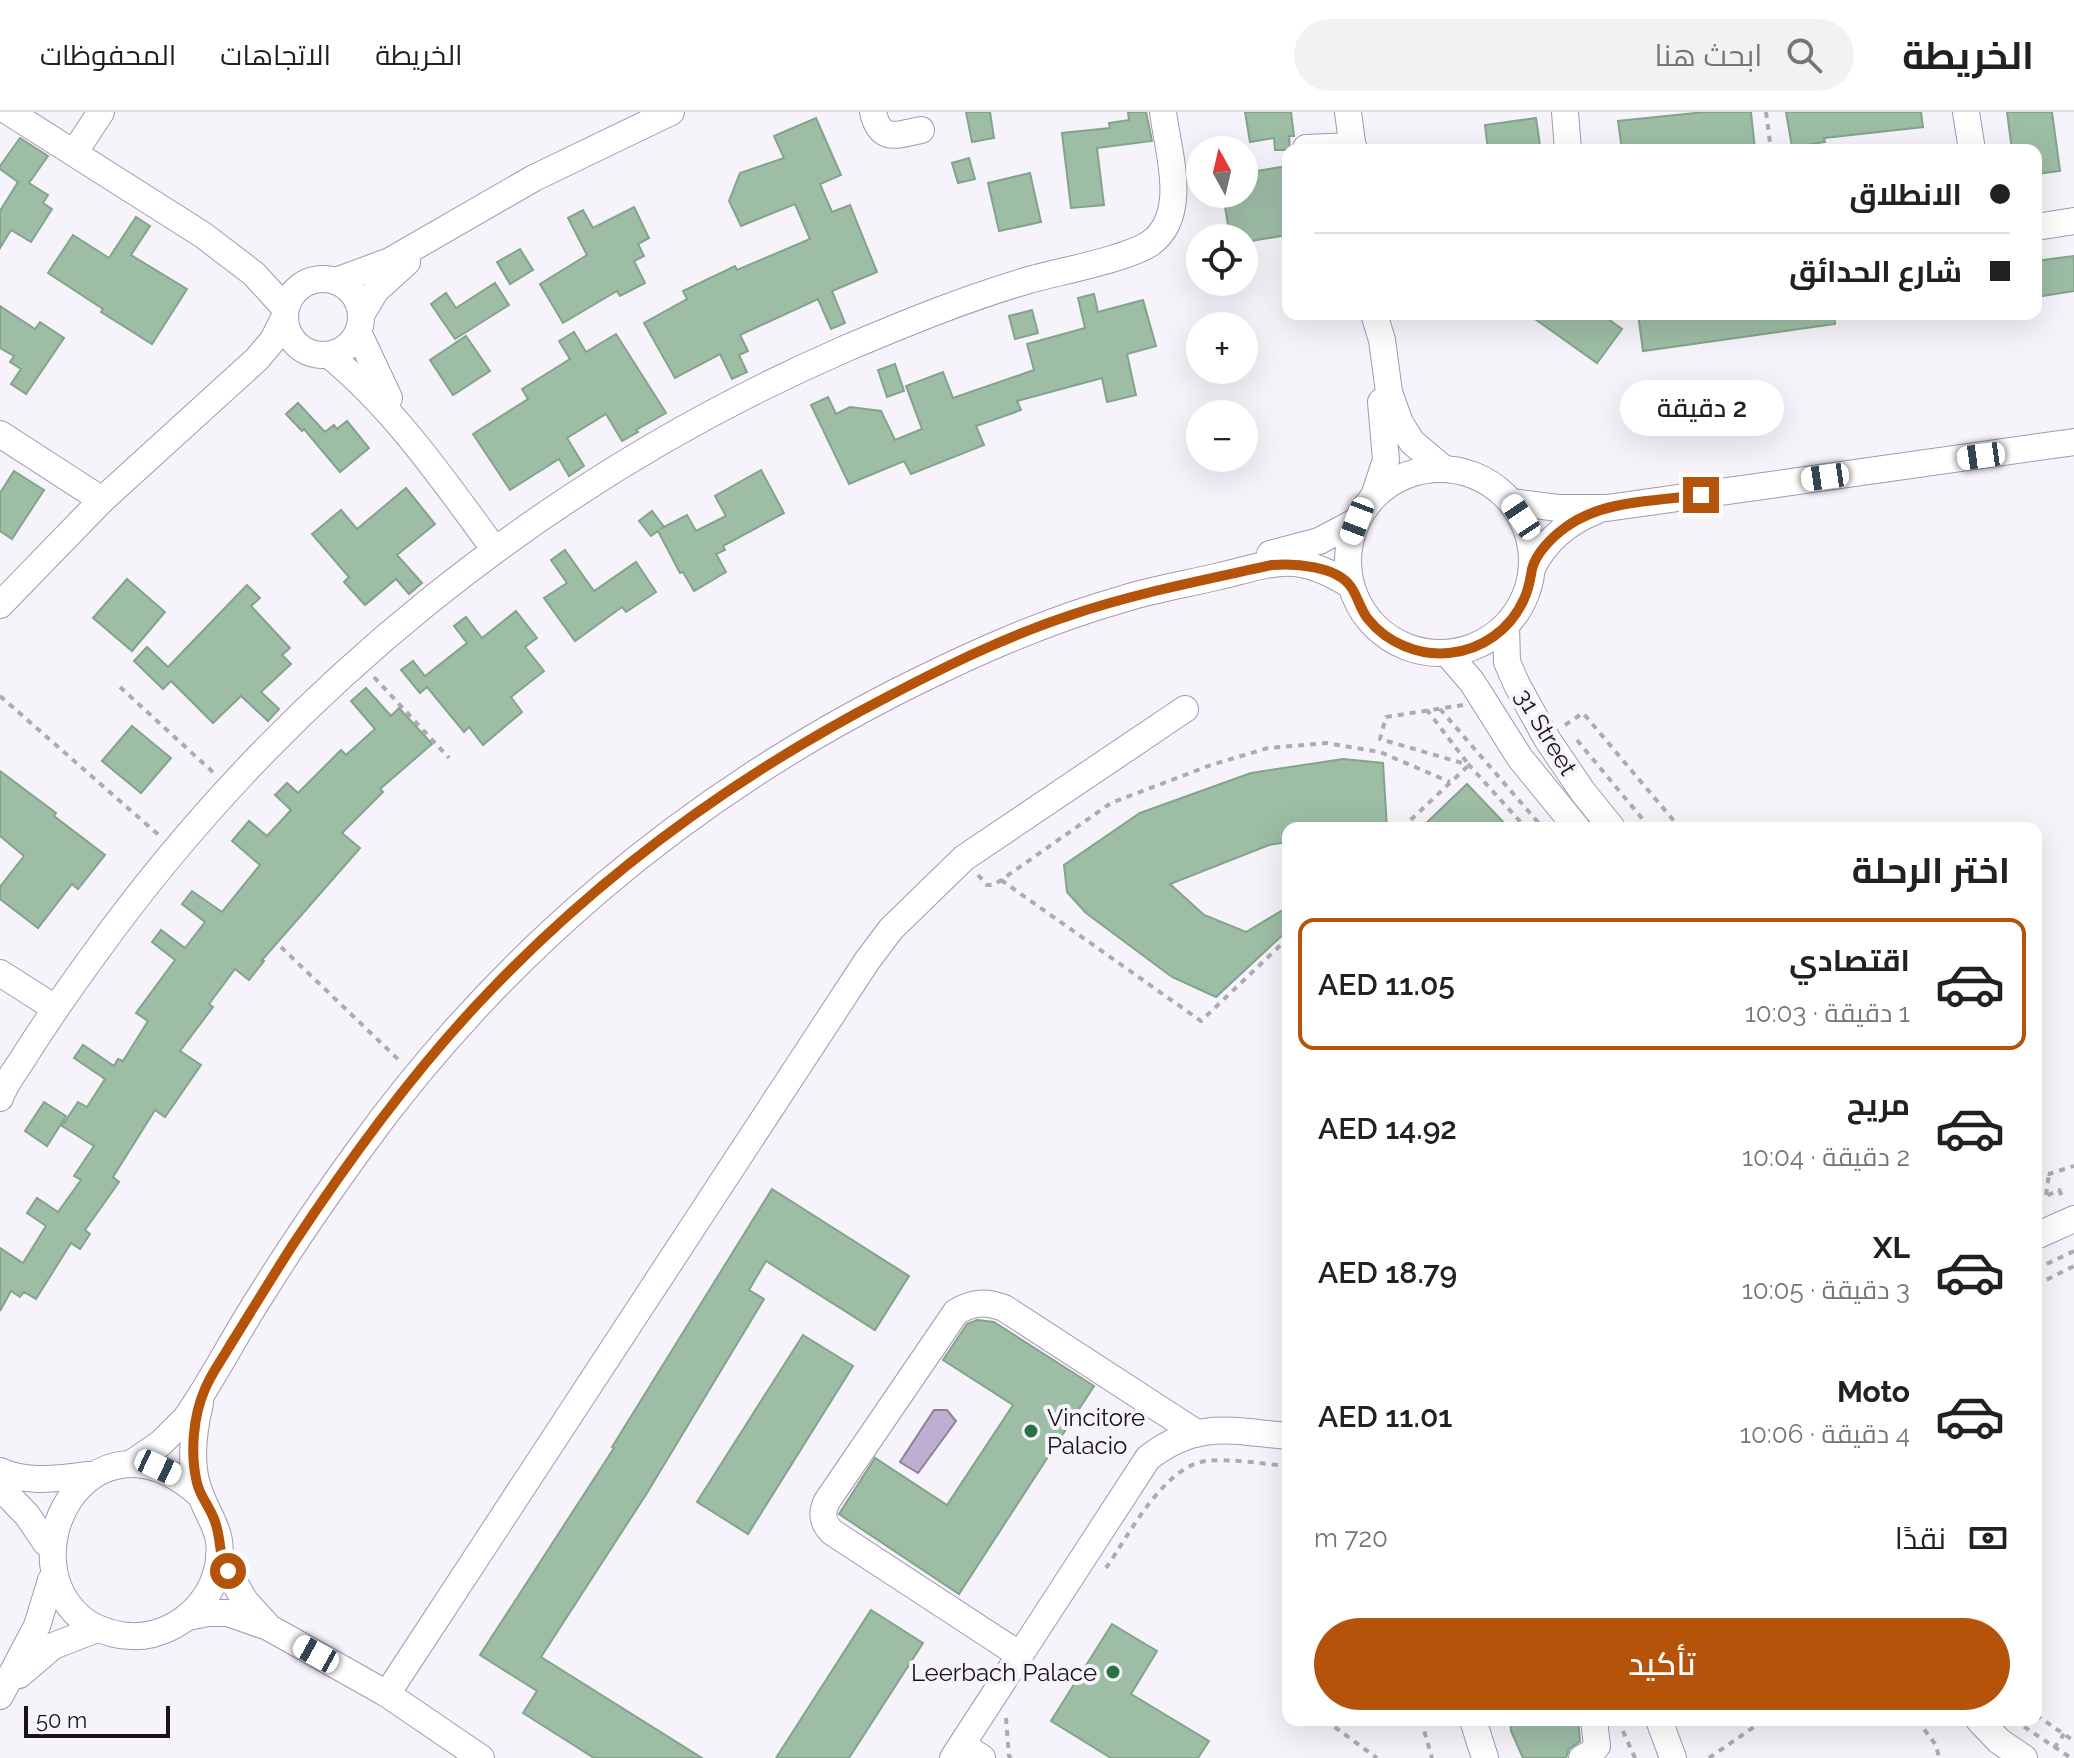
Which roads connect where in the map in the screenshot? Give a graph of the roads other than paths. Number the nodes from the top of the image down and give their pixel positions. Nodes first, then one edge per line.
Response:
1 (9, 112) edge
2 (101, 112) edge
3 (671, 112) edge
4 (873, 112) edge
5 (1163, 112) edge
6 (1348, 112) edge
7 (1565, 112) edge
8 (1966, 112) edge
9 (921, 130) dead end
10 (1352, 144) edge
11 (1568, 144) edge
12 (1971, 144) edge
13 (74, 153) junction
14 (2074, 221) edge
15 (2042, 226) edge
16 (451, 227) junction
17 (203, 235) junction
18 (324, 281) junction
19 (285, 313) junction
20 (1374, 320) edge
21 (1374, 320) edge
22 (360, 324) junction
23 (320, 354) junction
24 (211, 403) junction
25 (408, 433) junction
26 (0, 434) edge
27 (2074, 442) edge
28 (1444, 469) junction
29 (1374, 496) junction
30 (102, 500) junction
31 (1511, 502) junction
32 (1607, 508) junction
33 (1357, 521) junction
34 (495, 550) junction
35 (1532, 568) junction
36 (1350, 585) junction
37 (1165, 588) junction
38 (0, 605) edge
39 (1506, 626) junction
40 (1447, 653) junction
41 (1185, 709) dead end
42 (1572, 822) edge
43 (1607, 822) edge
44 (0, 973) edge
45 (55, 1008) junction
46 (1, 1095) edge
47 (2074, 1219) edge
48 (2042, 1231) edge
49 (205, 1388) junction
50 (1195, 1432) junction
51 (1282, 1436) edge
52 (132, 1463) junction
53 (0, 1471) edge
54 (89, 1475) junction
55 (0, 1487) edge
56 (200, 1495) junction
57 (46, 1543) junction
58 (219, 1556) junction
59 (51, 1580) junction
60 (188, 1617) junction
61 (268, 1627) junction
62 (97, 1629) junction
63 (1020, 1655) junction
64 (2, 1692) edge
65 (387, 1694) junction
66 (1475, 1726) edge
67 (1600, 1726) edge
68 (1663, 1726) edge
69 (1987, 1726) edge
70 (2005, 1740) edge
71 (965, 1754) edge
72 (481, 1758) edge
73 (1485, 1758) edge
74 (1582, 1758) edge
75 (1673, 1758) edge
76 (2024, 1758) edge

1 - 13 street
2 - 13 street
3 - 16 street
4 - 9 street
5 - 34 street
6 - 10 street
7 - 11 street
8 - 12 street
13 - 17 street
14 - 15 street
16 - 18 street
16 - 22 street
17 - 18 street
17 - 19 street
18 - 19 street
18 - 22 street
19 - 23 street
19 - 24 street
20 - 28 street
21 - 29 street
22 - 23 street
22 - 25 street
23 - 24 street
23 - 25 street
24 - 30 street
25 - 34 street
26 - 30 street
27 - 32 street
28 - 29 street
28 - 31 street
29 - 33 street
30 - 38 street
31 - 32 street
31 - 35 street
32 - 35 street
33 - 36 street
33 - 37 street
34 - 45 street
35 - 39 street
36 - 37 street
36 - 40 street
37 - 49 street
39 - 40 street
39 - 43 street, 31 Street
40 - 42 street, 31 Street
41 - 65 street
44 - 45 street
45 - 46 street
47 - 48 street
49 - 52 street
49 - 56 street
50 - 51 street
50 - 63 street
50 - 63 street
52 - 54 street
52 - 56 street
53 - 54 street
54 - 57 street
55 - 57 street
56 - 58 street
57 - 59 street
58 - 60 street
58 - 61 street
59 - 62 street
59 - 64 street
60 - 61 street
60 - 62 street
61 - 65 street
62 - 64 street
63 - 71 street
65 - 72 street
66 - 73 street
67 - 74 street
68 - 75 street
69 - 70 street
70 - 76 street

